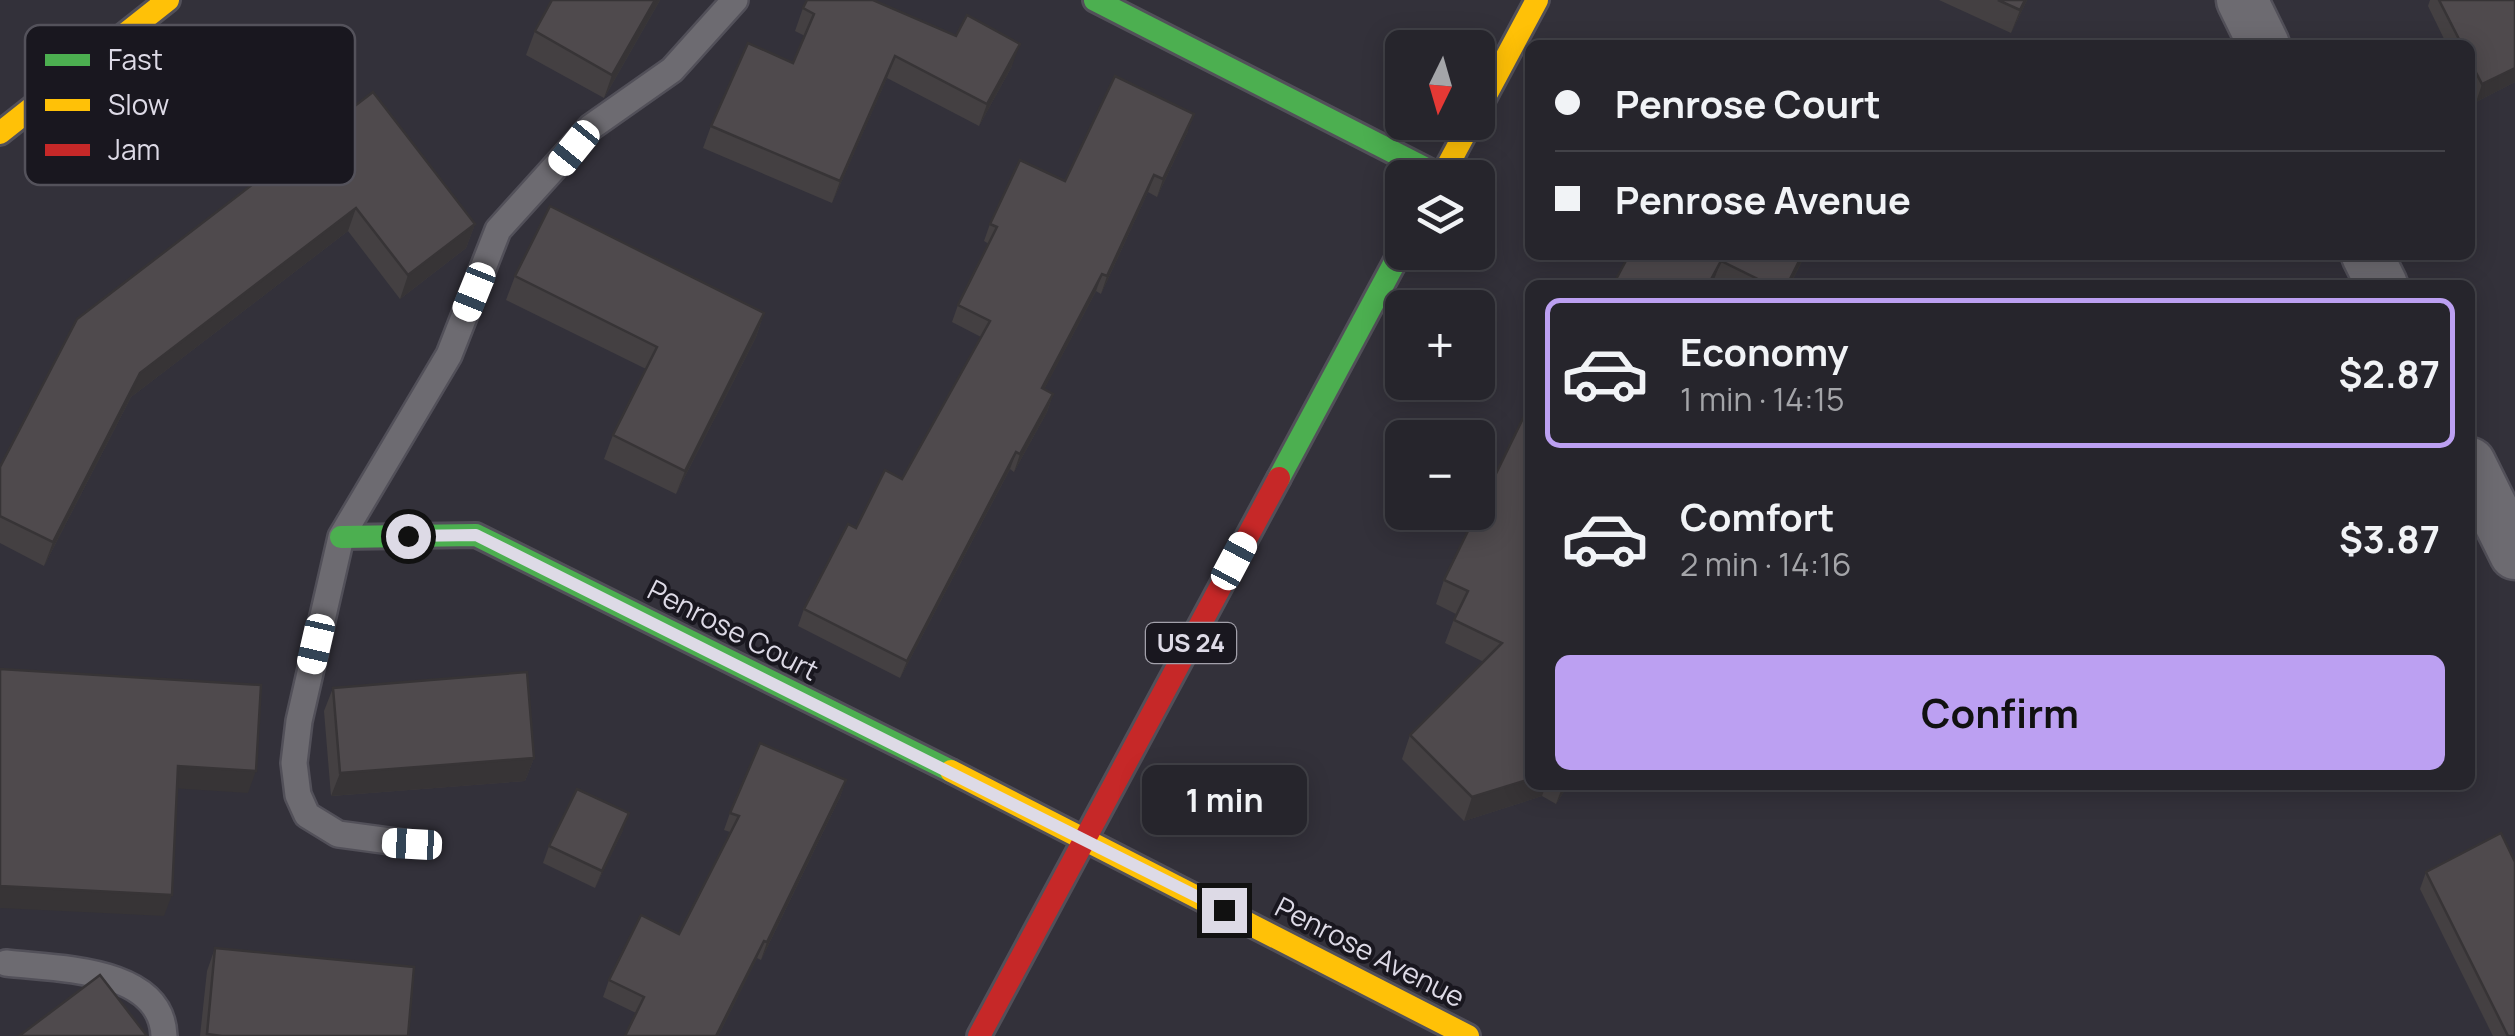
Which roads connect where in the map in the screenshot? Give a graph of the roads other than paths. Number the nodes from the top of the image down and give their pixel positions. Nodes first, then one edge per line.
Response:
1 (168, 0) edge
2 (735, 0) edge
3 (1095, 0) edge
4 (1537, 0) edge
5 (2242, 0) edge
6 (136, 25) edge
7 (2262, 40) edge
8 (1495, 78) edge
9 (25, 113) edge
10 (0, 133) edge
11 (1408, 160) edge
12 (1391, 270) edge
13 (2475, 473) edge
14 (341, 537) junction
15 (2515, 554) edge
16 (1085, 838) junction
17 (412, 844) dead end
18 (6, 963) dead end
19 (164, 1036) edge
20 (979, 1036) edge
21 (1468, 1036) edge

1 - 6 main road
2 - 14 lane
3 - 11 main road
4 - 8 main road
5 - 7 street
9 - 10 main road
12 - 16 main road, US 24
13 - 15 street
14 - 16 main road, Penrose Court
14 - 17 lane
16 - 20 main road, US 24
16 - 21 main road, Penrose Avenue
18 - 19 lane

